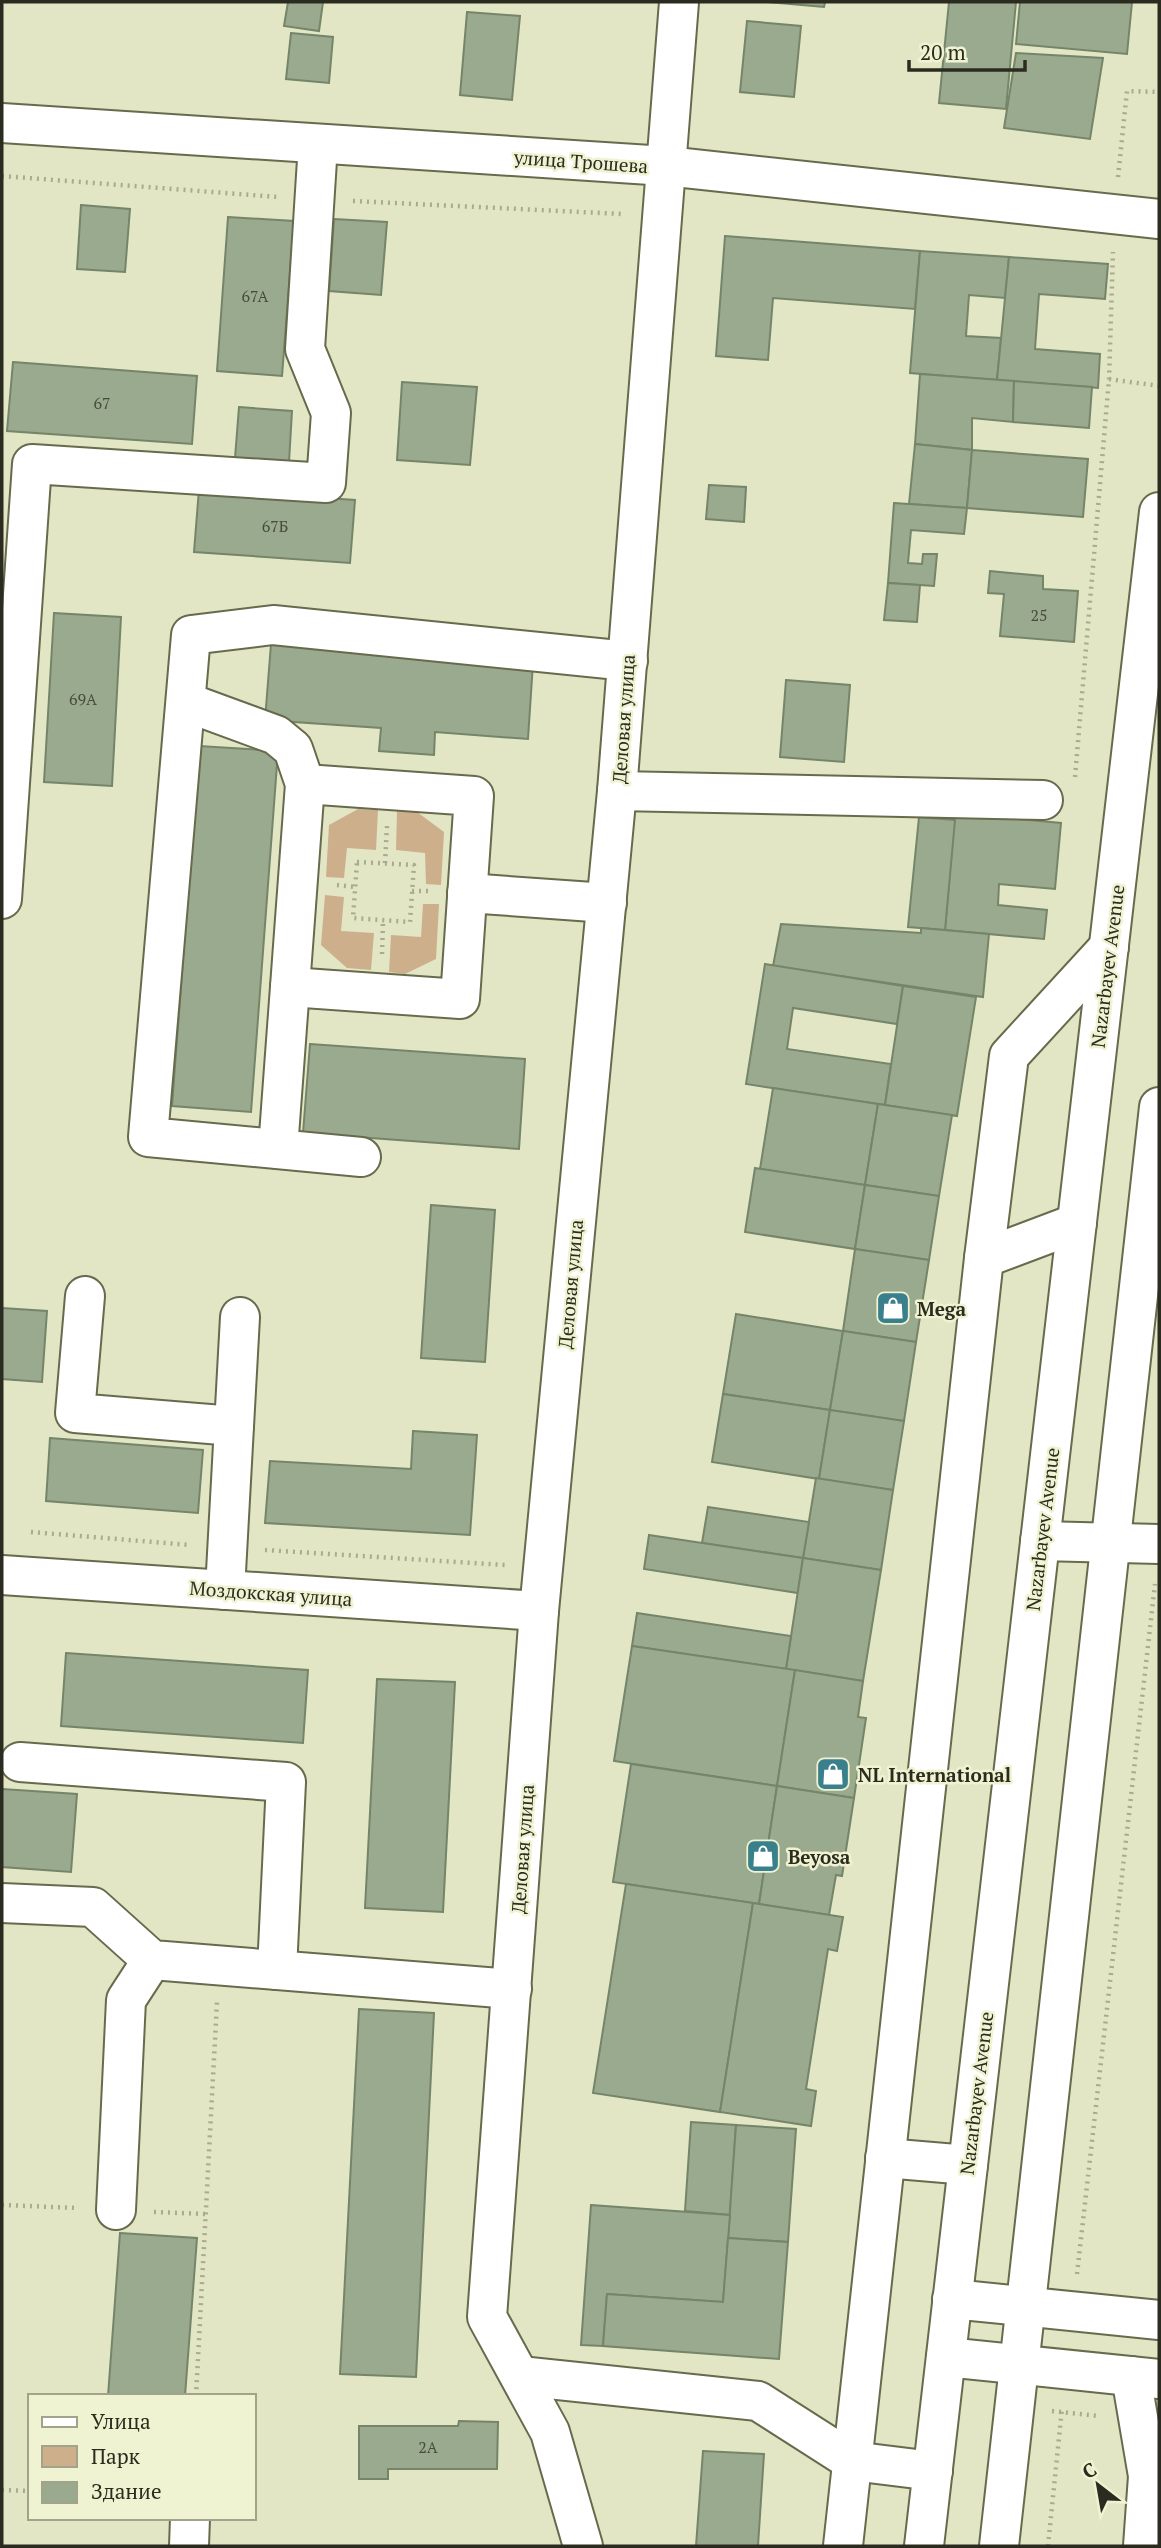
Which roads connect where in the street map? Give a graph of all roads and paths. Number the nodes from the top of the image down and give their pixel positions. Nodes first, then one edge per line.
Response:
1 (679, 2) edge
2 (1159, 92) edge
3 (2, 123) edge
4 (318, 144) junction
5 (666, 166) junction
6 (1115, 214) junction
7 (1159, 219) edge
8 (1109, 379) junction
9 (1159, 386) edge
10 (1159, 512) edge
11 (14, 571) edge
12 (628, 661) junction
13 (186, 702) junction
14 (1075, 778) dead end
15 (305, 784) junction
16 (617, 791) junction
17 (1043, 800) dead end
18 (467, 893) junction
19 (2, 899) edge
20 (607, 903) junction
21 (354, 918) joint
22 (1109, 947) junction
23 (290, 987) junction
24 (1159, 1107) edge
25 (278, 1149) junction
26 (361, 1157) dead end
27 (1077, 1223) junction
28 (984, 1258) junction
29 (85, 1296) dead end
30 (240, 1317) dead end
31 (234, 1426) junction
32 (31, 1532) dead end
33 (1040, 1541) junction
34 (1111, 1543) junction
35 (228, 1548) junction
36 (1158, 1560) edge
37 (518, 1566) dead end
38 (2, 1575) edge
39 (225, 1590) junction
40 (539, 1611) junction
41 (20, 1762) dead end
42 (2, 1903) edge
43 (152, 1960) junction
44 (219, 1965) junction
45 (277, 1969) junction
46 (512, 1989) junction
47 (885, 2158) junction
48 (968, 2165) junction
49 (116, 2210) dead end
50 (952, 2299) junction
51 (1026, 2307) junction
52 (1073, 2311) junction
53 (1159, 2320) edge
54 (946, 2357) junction
55 (1020, 2365) junction
56 (1067, 2370) junction
57 (520, 2376) junction
58 (1145, 2378) edge
59 (196, 2394) edge
60 (852, 2462) junction
61 (933, 2471) junction
62 (1154, 2477) edge
63 (2, 2490) edge
64 (28, 2491) edge
65 (190, 2520) edge
66 (189, 2546) edge
67 (583, 2546) edge
68 (843, 2546) edge
69 (924, 2546) edge
70 (999, 2546) edge
71 (1048, 2546) edge
72 (1143, 2546) edge

1 - 5 street, Деловая улица
2 - 6 path
3 - 4 street, улица Трошева
4 - 5 street, улица Трошева
4 - 11 street
5 - 6 street, улица Трошева
5 - 12 street, Деловая улица
6 - 7 street, улица Трошева
6 - 8 path
8 - 9 path
8 - 14 path
10 - 22 street, Nazarbayev Avenue
11 - 19 street
12 - 13 street
12 - 16 street, Деловая улица
13 - 15 street
13 - 25 street
15 - 18 street
15 - 23 street
16 - 17 street
16 - 20 street, Деловая улица
18 - 20 street
18 - 23 street
20 - 40 street, Деловая улица
21 - 21 path
22 - 27 street, Nazarbayev Avenue
22 - 28 street
23 - 25 street
24 - 34 street
25 - 26 street
27 - 28 street
27 - 33 street, Nazarbayev Avenue
28 - 47 street
29 - 31 street
30 - 31 street
31 - 35 street
32 - 35 path
33 - 34 street
33 - 48 street, Nazarbayev Avenue
34 - 36 street
34 - 51 street
35 - 37 path
35 - 39 street
36 - 52 path
38 - 39 street, Моздокская улица
39 - 40 street, Моздокская улица
40 - 46 street, Деловая улица
41 - 45 street
42 - 43 street
43 - 44 street
43 - 49 street
44 - 45 street
44 - 59 path
45 - 46 street
46 - 57 street, Деловая улица
47 - 48 street
47 - 60 street
48 - 50 street, Nazarbayev Avenue
50 - 51 street
50 - 54 street, Nazarbayev Avenue
51 - 52 street
51 - 55 street
52 - 53 street
54 - 55 street
54 - 61 street, Nazarbayev Avenue
55 - 56 street
55 - 70 street
56 - 58 street
56 - 71 path
57 - 60 street
57 - 67 street, Деловая улица
58 - 62 street
60 - 61 street
60 - 68 street
61 - 69 street, Nazarbayev Avenue
62 - 72 street
63 - 64 path
65 - 66 street

